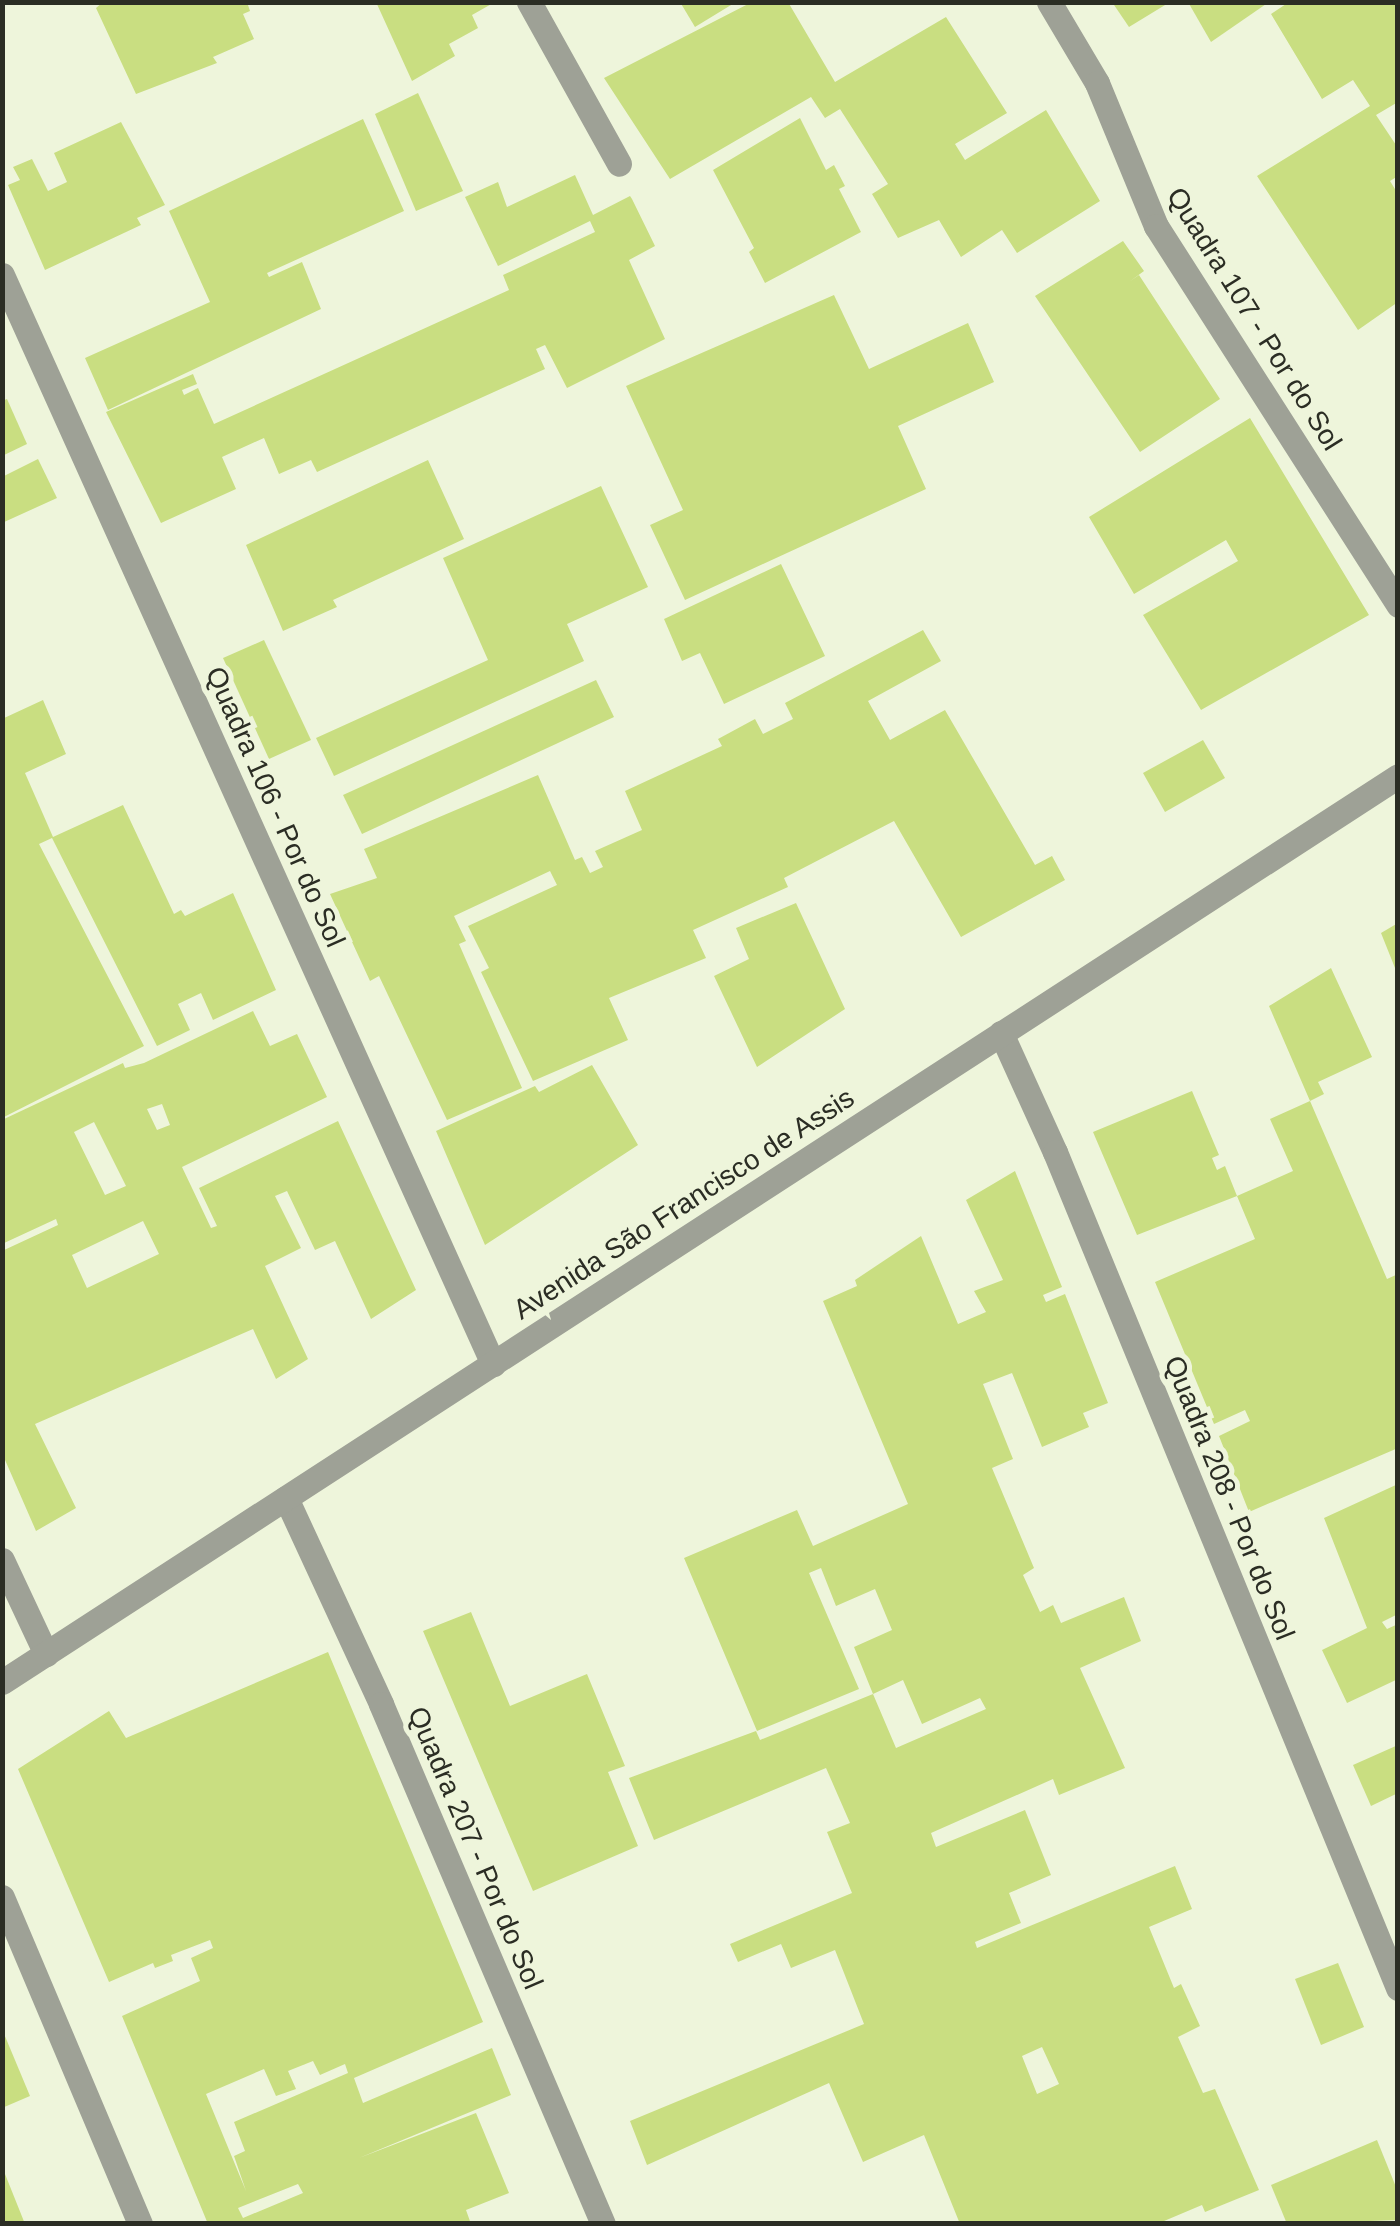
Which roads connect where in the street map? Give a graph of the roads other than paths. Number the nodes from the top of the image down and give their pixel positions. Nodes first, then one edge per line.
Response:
1 (530, 2) edge
2 (1049, 2) edge
3 (620, 164) dead end
4 (2, 274) edge
5 (1398, 605) edge
6 (1398, 776) edge
7 (1001, 1033) junction
8 (493, 1364) junction
9 (286, 1498) junction
10 (2, 1560) edge
11 (46, 1654) junction
12 (2, 1682) edge
13 (2, 1897) edge
14 (1398, 1988) edge
15 (140, 2224) edge
16 (603, 2224) edge

1 - 3 street
2 - 5 street, Quadra 107 - Por do Sol
4 - 8 street, Quadra 106 - Por do Sol
6 - 7 street, Avenida São Francisco de Assis
7 - 8 street, Avenida São Francisco de Assis
7 - 14 street, Quadra 208 - Por do Sol
8 - 9 street, Avenida São Francisco de Assis
9 - 11 street, Avenida São Francisco de Assis
9 - 16 street, Quadra 207 - Por do Sol
10 - 11 street
11 - 12 street, Avenida São Francisco de Assis
13 - 15 street

